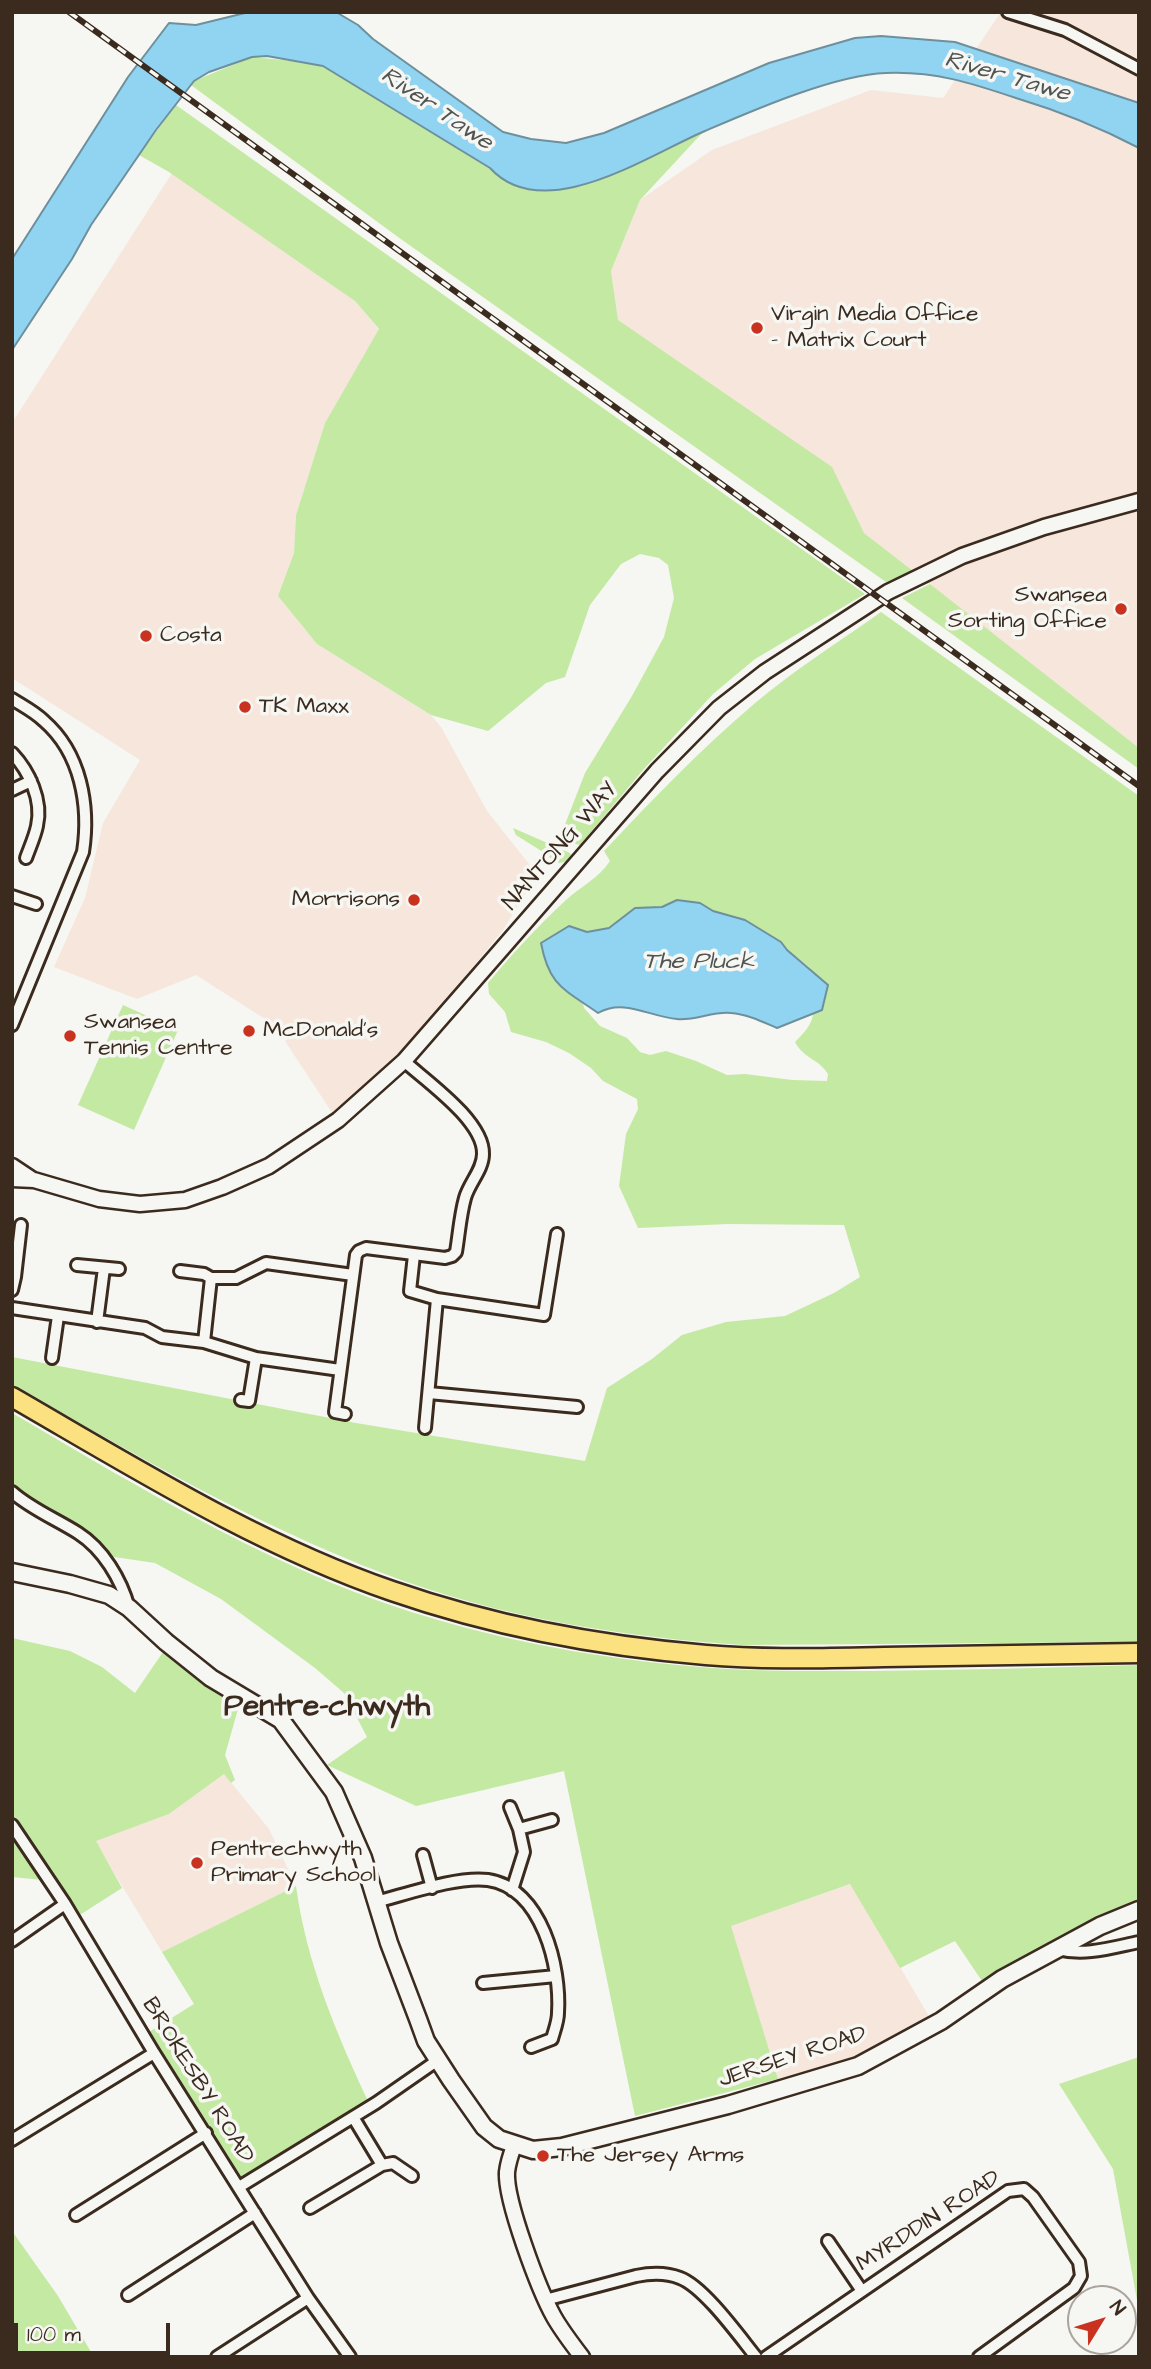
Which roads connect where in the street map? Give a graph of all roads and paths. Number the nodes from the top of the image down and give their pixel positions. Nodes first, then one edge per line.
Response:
1 (1008, 12) edge
2 (1139, 69) edge
3 (1139, 501) edge
4 (12, 699) edge
5 (12, 753) edge
6 (31, 781) junction
7 (12, 789) edge
8 (26, 858) dead end
9 (12, 896) edge
10 (36, 904) dead end
11 (12, 1025) edge
12 (404, 1061) junction
13 (12, 1166) edge
14 (12, 1179) edge
15 (34, 1180) junction
16 (21, 1225) dead end
17 (557, 1234) dead end
18 (414, 1255) junction
19 (77, 1265) dead end
20 (104, 1268) junction
21 (119, 1269) dead end
22 (180, 1271) dead end
23 (353, 1275) junction
24 (14, 1277) edge
25 (211, 1278) junction
26 (12, 1290) edge
27 (437, 1299) junction
28 (12, 1308) edge
29 (58, 1316) junction
30 (97, 1322) junction
31 (204, 1342) junction
32 (52, 1358) dead end
33 (256, 1358) junction
34 (340, 1370) junction
35 (429, 1393) junction
36 (12, 1397) edge
37 (241, 1400) dead end
38 (578, 1407) dead end
39 (345, 1413) dead end
40 (425, 1428) dead end
41 (12, 1492) edge
42 (12, 1572) edge
43 (128, 1608) junction
44 (1139, 1654) edge
45 (510, 1807) dead end
46 (552, 1820) dead end
47 (12, 1825) edge
48 (519, 1829) junction
49 (423, 1855) dead end
50 (432, 1888) junction
51 (512, 1890) junction
52 (376, 1902) junction
53 (65, 1904) junction
54 (1139, 1910) edge
55 (12, 1941) edge
56 (1139, 1942) edge
57 (1056, 1949) junction
58 (556, 1976) junction
59 (483, 1983) dead end
60 (531, 2047) dead end
61 (154, 2053) junction
62 (438, 2060) junction
63 (353, 2117) junction
64 (206, 2133) junction
65 (12, 2140) edge
66 (514, 2146) junction
67 (382, 2165) junction
68 (412, 2176) dead end
69 (239, 2187) junction
70 (310, 2208) dead end
71 (255, 2213) junction
72 (76, 2215) dead end
73 (828, 2241) dead end
74 (862, 2291) junction
75 (128, 2295) dead end
76 (308, 2298) junction
77 (545, 2300) junction
78 (217, 2357) edge
79 (350, 2357) edge
80 (582, 2357) edge
81 (757, 2357) edge
82 (766, 2357) edge
83 (979, 2357) edge

1 - 2 street
3 - 12 street, NANTONG WAY
4 - 11 street
5 - 6 street
6 - 7 street
6 - 8 street
9 - 10 street
12 - 15 street, NANTONG WAY
12 - 18 street
13 - 15 street, NANTONG WAY
14 - 15 street, NANTONG WAY
16 - 24 street
17 - 27 street
18 - 23 street
18 - 27 street
19 - 20 street
20 - 21 street
20 - 30 street
22 - 25 street
23 - 25 street
23 - 34 street
24 - 26 street
25 - 31 street
27 - 35 street
28 - 29 street
29 - 30 street
29 - 32 street
30 - 31 street
31 - 33 street
33 - 34 street
33 - 37 street
34 - 39 street
35 - 38 street
35 - 40 street
36 - 44 main road
41 - 43 street
42 - 43 main road
43 - 52 main road
45 - 48 street
46 - 48 street
47 - 53 street, BROKESBY ROAD
48 - 51 street
49 - 50 street
50 - 51 street
50 - 52 street
51 - 58 street
52 - 62 main road
53 - 55 street
53 - 61 street, BROKESBY ROAD
54 - 57 main road, JERSEY ROAD
56 - 57 street
57 - 66 main road, JERSEY ROAD
58 - 59 street
58 - 60 street
61 - 64 street, BROKESBY ROAD
61 - 65 street
62 - 63 street
62 - 66 main road
63 - 67 street
63 - 69 street
64 - 69 street, BROKESBY ROAD
64 - 72 street
66 - 77 street
67 - 68 street
67 - 70 street
69 - 71 street, BROKESBY ROAD
71 - 75 street
71 - 76 street, BROKESBY ROAD
73 - 74 street
74 - 82 street, MYRDDIN ROAD
74 - 83 street, MYRDDIN ROAD
76 - 78 street
76 - 79 street, BROKESBY ROAD
77 - 80 street
77 - 81 street

